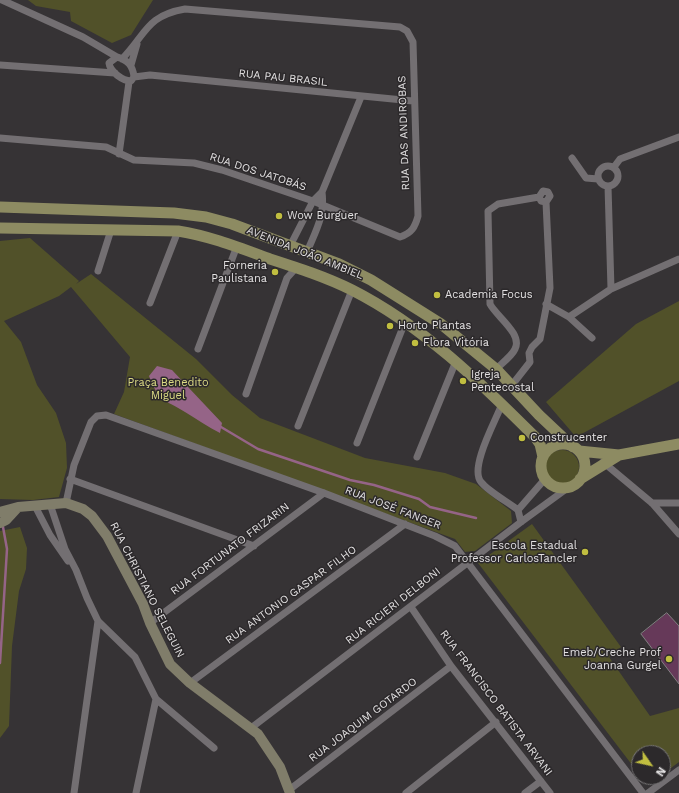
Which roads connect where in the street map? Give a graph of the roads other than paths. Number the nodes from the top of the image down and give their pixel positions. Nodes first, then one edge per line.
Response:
1 (2, 0) edge
2 (137, 43) junction
3 (100, 47) junction
4 (120, 58) junction
5 (0, 65) edge
6 (109, 65) junction
7 (98, 72) junction
8 (115, 73) junction
9 (130, 75) junction
10 (361, 97) junction
11 (413, 101) junction
12 (679, 137) edge
13 (0, 138) edge
14 (119, 154) junction
15 (572, 158) dead end
16 (614, 167) junction
17 (598, 179) junction
18 (608, 186) junction
19 (322, 192) junction
20 (314, 201) junction
21 (324, 205) junction
22 (0, 207) edge
23 (0, 228) edge
24 (111, 230) junction
25 (178, 231) junction
26 (409, 234) joint
27 (237, 246) junction
28 (290, 246) junction
29 (307, 252) junction
30 (679, 259) edge
31 (283, 263) junction
32 (296, 268) junction
33 (98, 271) dead end
34 (287, 278) junction
35 (611, 289) junction
36 (352, 290) junction
37 (150, 303) dead end
38 (546, 304) junction
39 (569, 317) junction
40 (405, 322) junction
41 (592, 338) dead end
42 (198, 349) dead end
43 (456, 361) junction
44 (496, 370) junction
45 (512, 384) junction
46 (246, 394) dead end
47 (502, 404) junction
48 (298, 426) dead end
49 (357, 443) dead end
50 (679, 444) edge
51 (576, 449) junction
52 (597, 454) junction
53 (619, 455) junction
54 (417, 457) dead end
55 (542, 457) junction
56 (604, 464) junction
57 (70, 479) junction
58 (545, 479) junction
59 (580, 479) junction
60 (569, 487) junction
61 (324, 493) junction
62 (679, 502) edge
63 (66, 503) junction
64 (652, 503) junction
65 (50, 504) junction
66 (35, 506) junction
67 (18, 507) junction
68 (518, 510) junction
69 (0, 512) edge
70 (0, 522) edge
71 (521, 522) junction
72 (405, 524) junction
73 (679, 534) edge
74 (254, 546) junction
75 (467, 562) junction
76 (76, 570) junction
77 (411, 607) junction
78 (98, 621) junction
79 (150, 623) junction
80 (451, 666) junction
81 (190, 683) junction
82 (156, 698) junction
83 (496, 722) junction
84 (251, 728) junction
85 (214, 748) dead end
86 (679, 770) edge
87 (541, 781) junction
88 (289, 792) edge
89 (74, 793) edge
90 (136, 793) edge
91 (406, 793) edge
92 (525, 793) edge
93 (550, 793) edge
94 (643, 793) edge
95 (648, 793) edge

1 - 3 street
2 - 4 street
2 - 9 street
2 - 11 street, RUA DAS ANDIROBAS
3 - 4 street
3 - 6 street
4 - 6 street
4 - 9 street
5 - 7 street
6 - 7 street
6 - 8 street
7 - 8 street
8 - 9 street
9 - 10 street, RUA PAU BRASIL
9 - 14 street
10 - 11 street, RUA PAU BRASIL
10 - 19 street
11 - 26 street, RUA DAS ANDIROBAS
12 - 16 street
13 - 14 street, RUA DOS JATOBÁS
14 - 20 street, RUA DOS JATOBÁS
15 - 17 street
16 - 17 street
16 - 18 street
17 - 18 street
18 - 35 street
19 - 20 street
19 - 21 street
20 - 21 street, RUA DOS JATOBÁS
20 - 28 street
21 - 26 street, RUA DOS JATOBÁS
21 - 29 street
22 - 28 main road, AVENIDA JOÃO AMBIEL
23 - 24 main road, AVENIDA JOÃO AMBIEL
24 - 25 main road, AVENIDA JOÃO AMBIEL
24 - 33 street
25 - 27 main road, AVENIDA JOÃO AMBIEL
25 - 37 street
27 - 31 main road, AVENIDA JOÃO AMBIEL
27 - 42 street
28 - 29 main road, AVENIDA JOÃO AMBIEL
28 - 31 main road
29 - 32 main road
29 - 44 main road, AVENIDA JOÃO AMBIEL
30 - 35 street
31 - 32 main road, AVENIDA JOÃO AMBIEL
31 - 34 street
32 - 34 street
32 - 36 main road, AVENIDA JOÃO AMBIEL
34 - 46 street
35 - 39 street
36 - 40 main road, AVENIDA JOÃO AMBIEL
36 - 48 street
38 - 39 street
38 - 44 street
38 - 45 street
39 - 41 street
40 - 43 main road, AVENIDA JOÃO AMBIEL
40 - 49 street
43 - 47 main road, AVENIDA JOÃO AMBIEL
43 - 54 street
44 - 45 main road, AVENIDA JOÃO AMBIEL
45 - 51 main road, AVENIDA JOÃO AMBIEL
47 - 55 main road, AVENIDA JOÃO AMBIEL
47 - 68 street
50 - 53 main road
51 - 52 main road
51 - 55 main road
51 - 59 main road
52 - 53 main road
52 - 56 street
53 - 56 main road
55 - 58 main road, AVENIDA JOÃO AMBIEL
56 - 59 main road
56 - 64 street
57 - 61 street, RUA JOSÉ FANGER
57 - 63 street
57 - 74 street
58 - 60 main road
58 - 68 street
59 - 60 main road
60 - 71 street, RUA RICIERI DELBONI
61 - 72 street, RUA JOSÉ FANGER
61 - 74 street, RUA FORTUNATO FRIZARIN
62 - 64 street
63 - 65 main road, RUA CHRISTIANO SELEGUIN
63 - 79 main road, RUA CHRISTIANO SELEGUIN
64 - 73 street
65 - 66 main road, RUA CHRISTIANO SELEGUIN
65 - 76 street
66 - 67 main road, RUA CHRISTIANO SELEGUIN
66 - 76 street
67 - 69 main road, RUA CHRISTIANO SELEGUIN
67 - 70 main road
68 - 71 street
71 - 75 street, RUA RICIERI DELBONI
72 - 75 street, RUA JOSÉ FANGER
72 - 81 street, RUA ANTONIO GASPAR FILHO
74 - 79 street, RUA FORTUNATO FRIZARIN
75 - 77 street, RUA RICIERI DELBONI
75 - 94 street, RUA JOSÉ FANGER
76 - 78 street
77 - 80 street, RUA FRANCISCO BATISTA ARVANI
77 - 84 street, RUA RICIERI DELBONI
78 - 82 street
78 - 89 street
79 - 81 main road, RUA CHRISTIANO SELEGUIN
80 - 83 street, RUA FRANCISCO BATISTA ARVANI
80 - 88 street, RUA JOAQUIM GOTARDO
81 - 84 main road, RUA CHRISTIANO SELEGUIN
82 - 85 street
82 - 90 street
83 - 87 street, RUA FRANCISCO BATISTA ARVANI
83 - 91 street
84 - 88 main road, RUA CHRISTIANO SELEGUIN
86 - 95 street
87 - 92 street
87 - 93 street, RUA FRANCISCO BATISTA ARVANI

